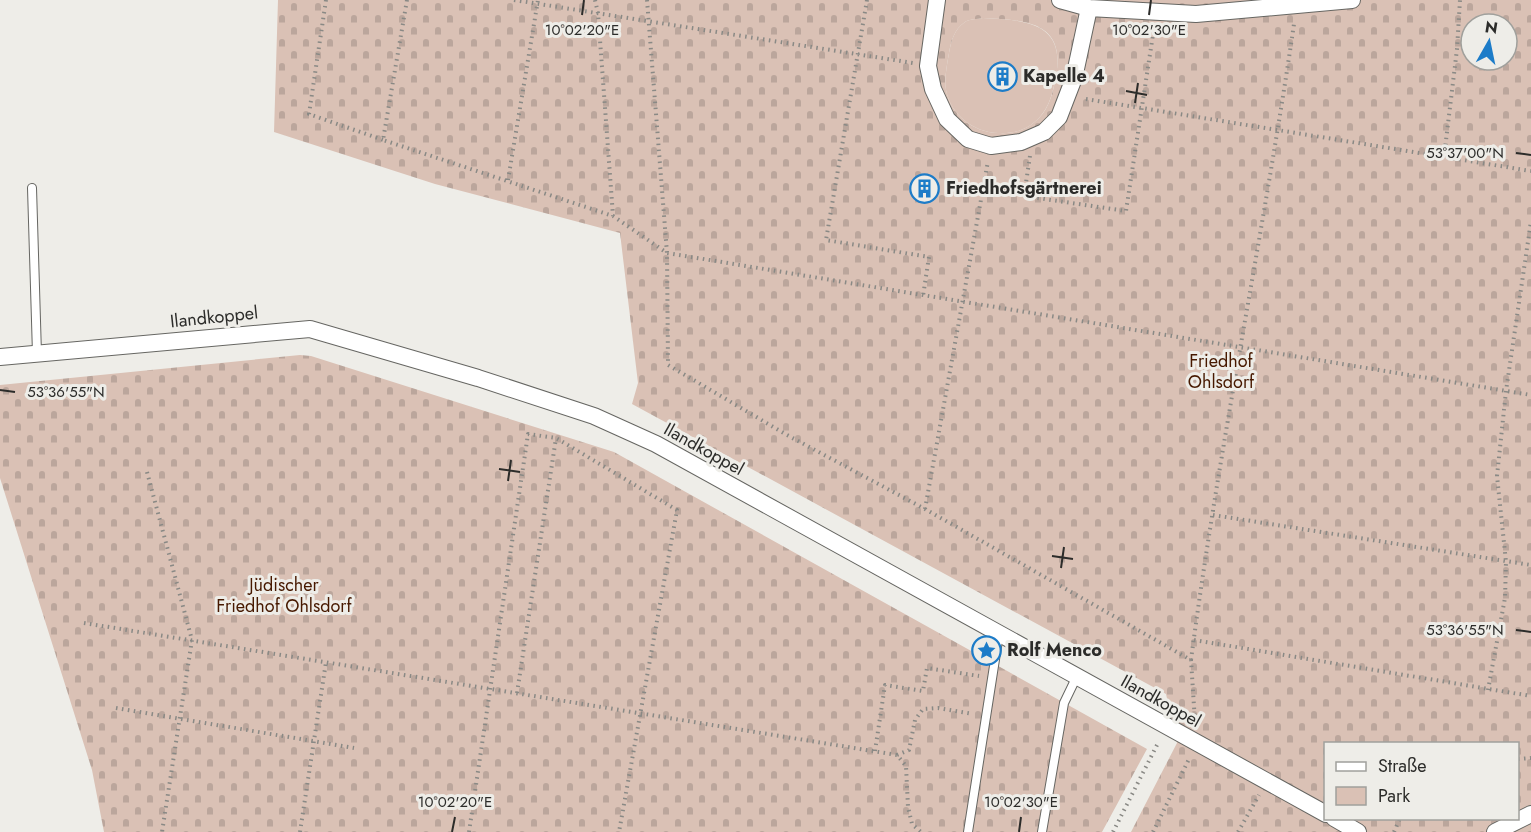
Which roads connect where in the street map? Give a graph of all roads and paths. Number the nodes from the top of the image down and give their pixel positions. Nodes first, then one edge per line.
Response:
1 (326, 0) edge
2 (407, 0) edge
3 (514, 0) edge
4 (595, 0) edge
5 (647, 0) edge
6 (867, 0) edge
7 (936, 0) edge
8 (1060, 0) edge
9 (1352, 0) edge
10 (1460, 0) edge
11 (538, 2) edge
12 (1297, 5) junction
13 (1089, 8) junction
14 (598, 13) junction
15 (1157, 13) junction
16 (650, 23) junction
17 (857, 54) junction
18 (928, 66) junction
19 (1067, 96) junction
20 (1142, 108) junction
21 (1279, 130) junction
22 (1033, 137) junction
23 (383, 140) junction
24 (991, 146) junction
25 (1444, 157) junction
26 (1531, 171) edge
27 (508, 180) junction
28 (32, 188) dead end
29 (614, 216) junction
30 (1531, 221) edge
31 (667, 254) junction
32 (923, 296) junction
33 (962, 302) junction
34 (1241, 348) junction
35 (37, 354) junction
36 (0, 357) edge
37 (1506, 391) junction
38 (1531, 395) edge
39 (556, 438) junction
40 (147, 472) dead end
41 (926, 509) junction
42 (1213, 515) junction
43 (1506, 562) junction
44 (1531, 565) edge
45 (84, 623) dead end
46 (999, 634) junction
47 (192, 640) junction
48 (1194, 640) junction
49 (1191, 660) junction
50 (326, 662) junction
51 (1077, 676) junction
52 (991, 678) junction
53 (490, 689) junction
54 (1488, 690) junction
55 (517, 693) junction
56 (1531, 696) edge
57 (116, 708) dead end
58 (639, 713) junction
59 (985, 716) junction
60 (180, 720) junction
61 (1166, 727) junction
62 (314, 741) junction
63 (1197, 743) junction
64 (354, 747) dead end
65 (875, 751) junction
66 (897, 755) junction
67 (1266, 782) junction
68 (1324, 813) edge
69 (1531, 814) edge
70 (1336, 820) edge
71 (162, 832) edge
72 (300, 832) edge
73 (469, 832) edge
74 (619, 832) edge
75 (921, 832) edge
76 (968, 832) edge
77 (1042, 832) edge
78 (1113, 832) edge
79 (1153, 832) edge
80 (1238, 832) edge
81 (1358, 832) edge
82 (1495, 832) edge

1 - 23 path
2 - 23 path
3 - 11 path
4 - 14 path
5 - 16 path
6 - 17 path
7 - 18 street
8 - 13 street
9 - 12 street
10 - 25 path
11 - 14 path
11 - 27 path
12 - 15 street
12 - 21 path
13 - 15 street
13 - 19 street
14 - 16 path
14 - 29 path
15 - 20 path
16 - 17 path
16 - 31 path
17 - 18 path
17 - 32 path
18 - 24 street
19 - 20 path
19 - 22 street
20 - 21 path
20 - 22 path
21 - 25 path
21 - 34 path
22 - 24 street
23 - 27 path
24 - 33 path
25 - 26 path
27 - 29 path
28 - 35 lane
29 - 31 path
30 - 37 path
31 - 32 path
31 - 41 path
32 - 33 path
33 - 34 path
33 - 41 path
34 - 37 path
34 - 42 path
35 - 36 street, Ilandkoppel
35 - 46 street, Ilandkoppel
37 - 38 path
37 - 43 path
39 - 53 path
39 - 55 path
39 - 58 path
40 - 47 path
41 - 49 path
42 - 43 path
42 - 48 path
43 - 44 path
43 - 54 path
45 - 47 path
46 - 51 street, Ilandkoppel
46 - 52 lane
47 - 50 path
47 - 60 path
48 - 49 path
48 - 54 path
49 - 63 path
50 - 53 path
50 - 62 path
51 - 61 street, Ilandkoppel
51 - 77 lane
52 - 59 lane
52 - 65 path
53 - 55 path
53 - 73 path
54 - 56 path
55 - 58 path
57 - 60 path
58 - 65 path
58 - 74 path
59 - 66 path
59 - 76 lane
60 - 62 path
60 - 71 path
61 - 63 street, Ilandkoppel
61 - 78 path
62 - 64 path
62 - 72 path
63 - 67 street, Ilandkoppel
63 - 79 path
65 - 66 path
66 - 75 path
67 - 68 street, Ilandkoppel
67 - 80 path
69 - 82 street
70 - 81 street

